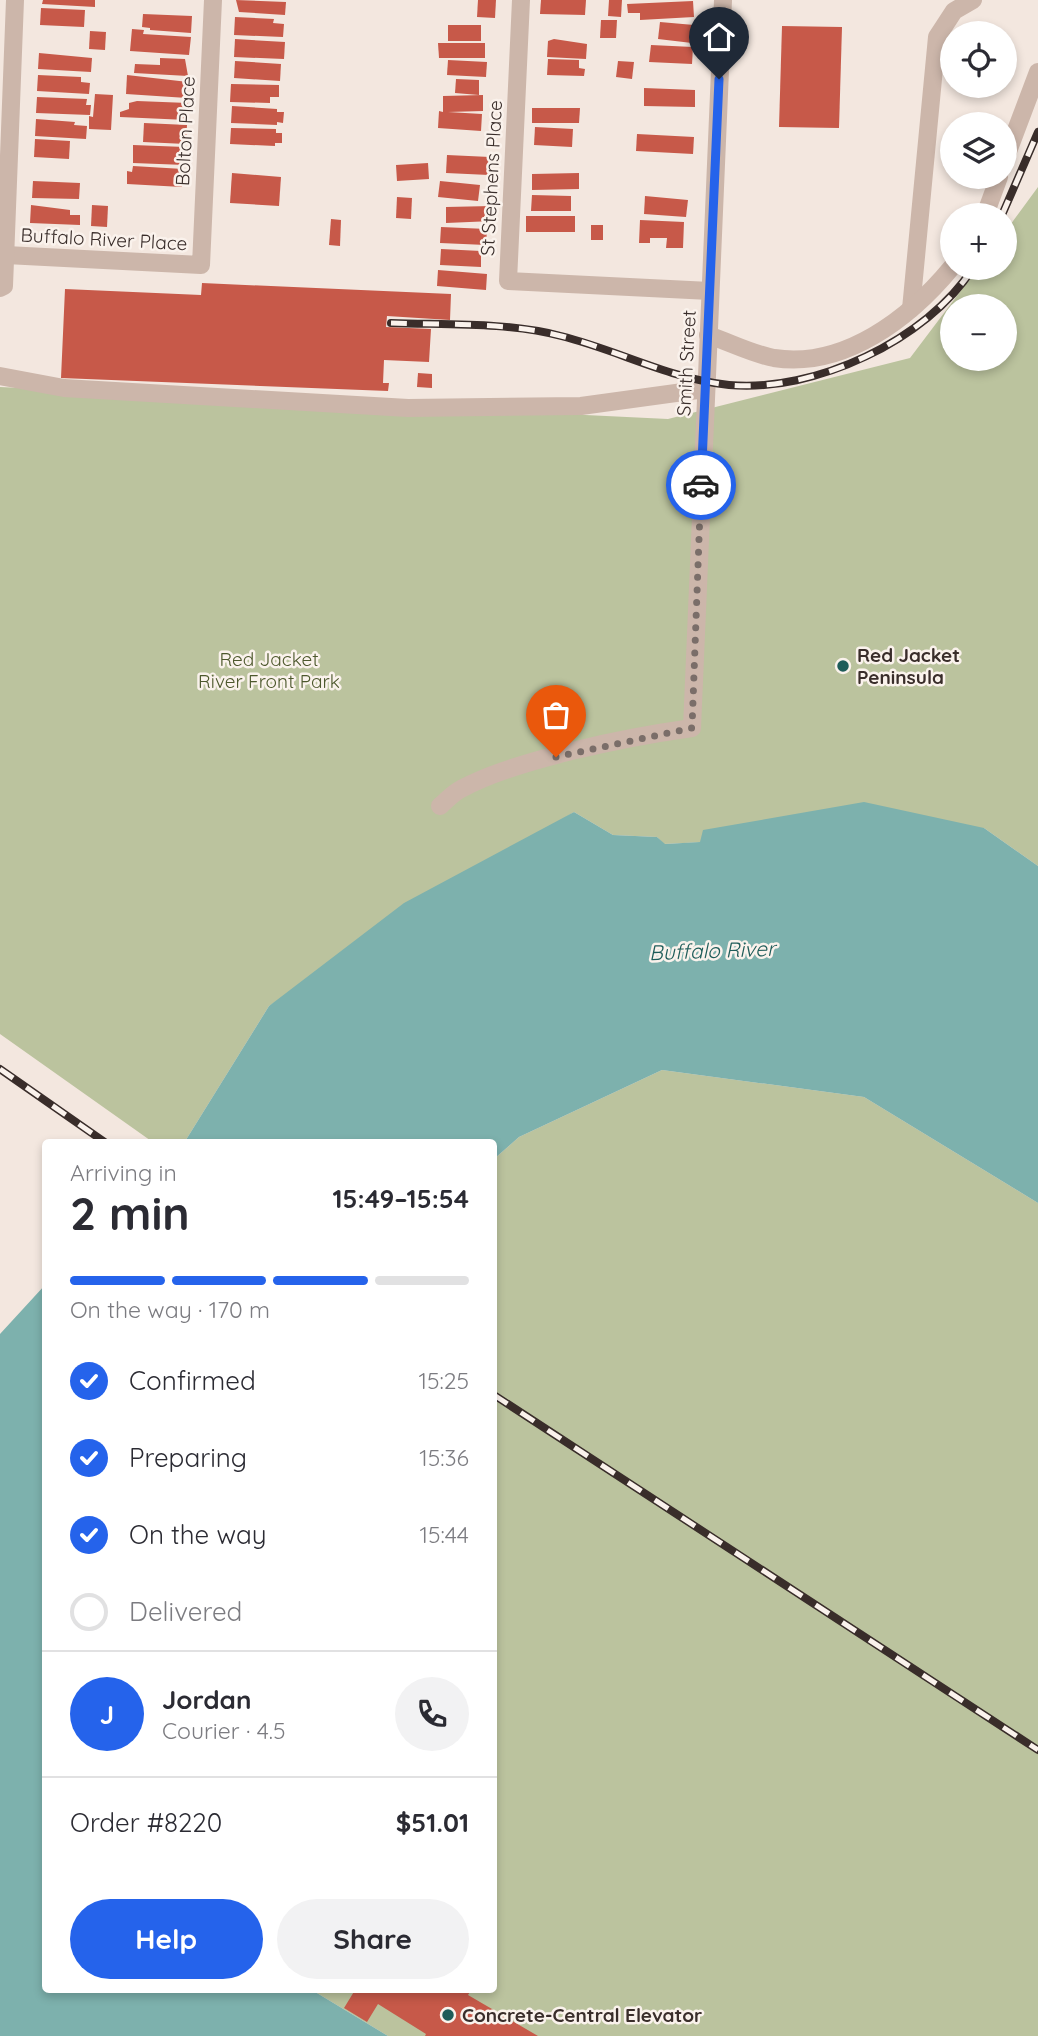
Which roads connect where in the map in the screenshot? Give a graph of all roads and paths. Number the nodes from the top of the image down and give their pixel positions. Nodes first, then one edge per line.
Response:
1 (15, 0) edge
2 (213, 0) edge
3 (521, 0) edge
4 (723, 0) edge
5 (973, 0) edge
6 (1038, 72) edge
7 (1017, 128) edge
8 (6, 255) junction
9 (201, 265) joint
10 (941, 280) edge
11 (0, 288) edge
12 (710, 292) junction
13 (911, 309) junction
14 (708, 335) junction
15 (0, 376) edge
16 (705, 389) junction
17 (440, 806) dead end

1 - 8 street
2 - 9 street, Bolton Place
3 - 12 street, St Stephens Place
4 - 12 street, Smith Street
5 - 13 street
6 - 7 street
8 - 9 street, Buffalo River Place
8 - 11 street
10 - 13 street
12 - 14 street, Smith Street
13 - 14 street
14 - 16 street, Smith Street
15 - 16 street
16 - 17 street, Smith Street

